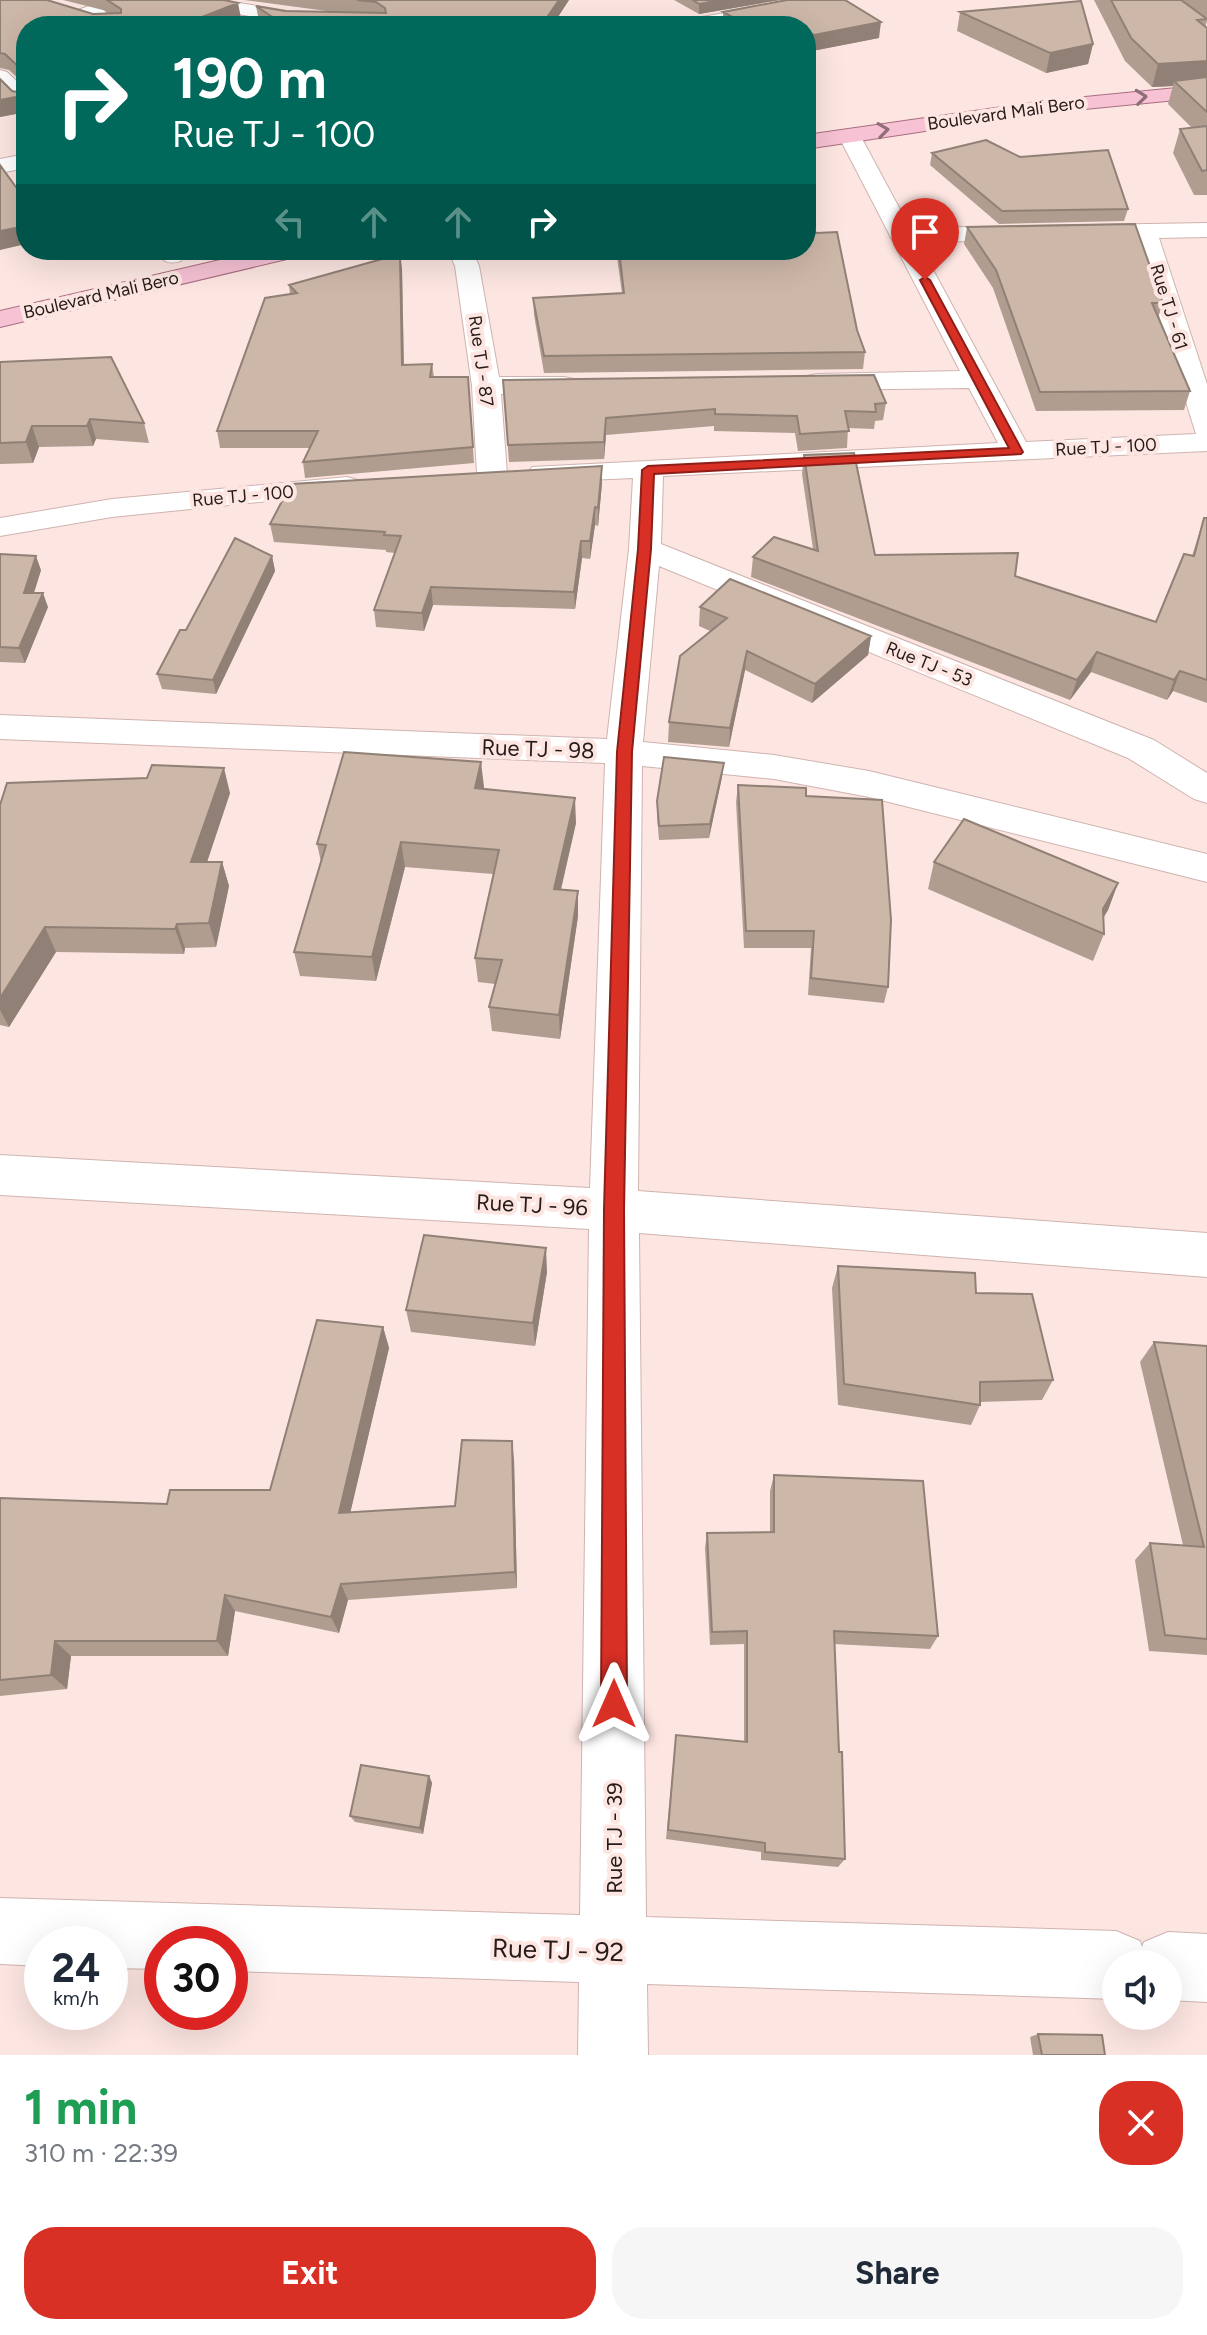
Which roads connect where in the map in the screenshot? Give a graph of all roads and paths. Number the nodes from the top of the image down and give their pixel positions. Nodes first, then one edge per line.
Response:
1 (122, 0) edge
2 (189, 0) edge
3 (827, 0) edge
4 (88, 16) edge
5 (281, 16) edge
6 (740, 16) edge
7 (1207, 72) edge
8 (1, 77) edge
9 (16, 91) edge
10 (1207, 91) edge
11 (816, 121) edge
12 (849, 135) junction
13 (816, 140) edge
14 (1207, 230) edge
15 (1145, 231) junction
16 (901, 235) junction
17 (141, 260) edge
18 (252, 260) edge
19 (464, 260) edge
20 (0, 295) edge
21 (0, 319) edge
22 (979, 379) junction
23 (791, 382) edge
24 (592, 385) edge
25 (486, 386) junction
26 (1207, 429) edge
27 (1207, 442) edge
28 (1017, 452) junction
29 (648, 470) junction
30 (492, 474) junction
31 (462, 477) edge
32 (372, 484) edge
33 (0, 527) edge
34 (645, 549) junction
35 (0, 727) edge
36 (624, 752) junction
37 (1207, 790) edge
38 (1207, 868) edge
39 (0, 1175) edge
40 (614, 1210) junction
41 (1207, 1255) edge
42 (0, 1931) edge
43 (614, 1952) junction
44 (1102, 1965) edge
45 (1182, 1967) edge
46 (1207, 1968) edge
47 (613, 2055) edge

1 - 4 street
2 - 5 street
3 - 6 street
7 - 11 main road, Boulevard Mali Bero
8 - 9 street
12 -> 10 main road, Boulevard Mali Bero
12 - 13 main road, Boulevard Mali Bero
12 - 16 street
14 - 15 street
15 - 16 street
15 - 26 street, Rue TJ - 61
16 - 22 street
17 - 20 main road, Boulevard Mali Bero
18 - 21 main road, Boulevard Mali Bero
19 - 25 street, Rue TJ - 87
22 - 23 street
22 - 28 street
24 - 25 street
25 - 30 street, Rue TJ - 87
27 - 28 street, Rue TJ - 100
28 - 29 street, Rue TJ - 100
29 - 30 street, Rue TJ - 100
29 - 34 street, Rue TJ - 39
30 - 31 street, Rue TJ - 100
32 - 33 street, Rue TJ - 100
34 - 36 street, Rue TJ - 39
34 - 37 street, Rue TJ - 53
35 - 36 street, Rue TJ - 98
36 - 38 street, Rue TJ - 98
36 - 40 street, Rue TJ - 39
39 - 40 street, Rue TJ - 96
40 - 41 street, Rue TJ - 96
40 - 43 street, Rue TJ - 39
42 - 43 street, Rue TJ - 92
43 - 44 street, Rue TJ - 92
43 - 47 street, Rue TJ - 39
45 - 46 street

